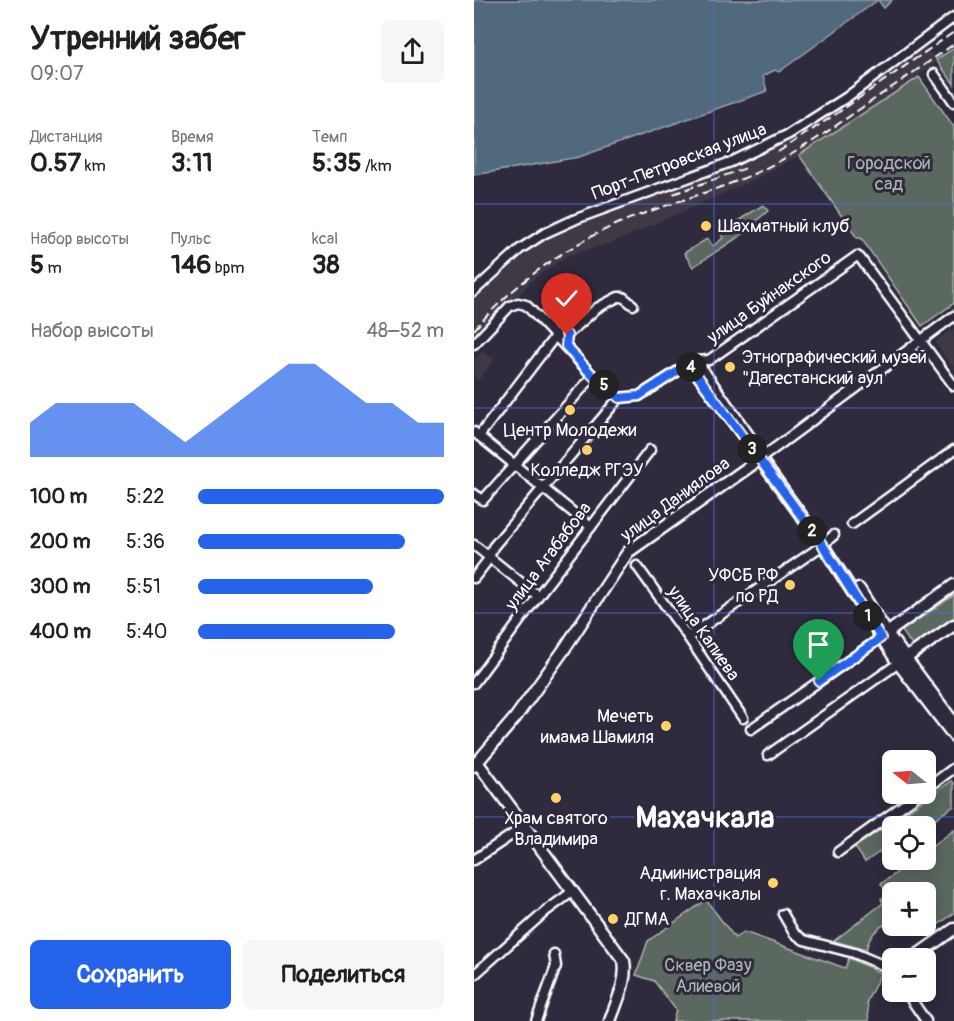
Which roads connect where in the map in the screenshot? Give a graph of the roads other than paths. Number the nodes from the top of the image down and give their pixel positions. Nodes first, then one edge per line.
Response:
1 (954, 17) edge
2 (934, 74) dead end
3 (954, 102) edge
4 (474, 291) edge
5 (633, 305) dead end
6 (954, 316) edge
7 (556, 335) junction
8 (921, 339) junction
9 (474, 344) edge
10 (566, 346) junction
11 (693, 363) junction
12 (593, 376) junction
13 (954, 386) edge
14 (619, 398) junction
15 (476, 434) edge
16 (650, 450) dead end
17 (954, 450) edge
18 (761, 457) junction
19 (513, 465) junction
20 (542, 489) junction
21 (474, 494) edge
22 (852, 524) dead end
23 (591, 527) junction
24 (828, 540) junction
25 (474, 545) edge
26 (486, 554) junction
27 (474, 558) edge
28 (637, 566) dead end
29 (474, 578) edge
30 (954, 585) edge
31 (537, 596) junction
32 (954, 625) edge
33 (884, 635) junction
34 (688, 637) junction
35 (902, 661) junction
36 (474, 683) edge
37 (743, 718) dead end
38 (954, 723) edge
39 (751, 729) dead end
40 (954, 736) edge
41 (768, 755) dead end
42 (476, 764) edge
43 (954, 768) edge
44 (936, 782) edge
45 (905, 804) edge
46 (524, 827) junction
47 (838, 852) dead end
48 (474, 860) edge
49 (571, 893) junction
50 (783, 914) dead end
51 (954, 930) edge
52 (928, 948) edge
53 (554, 954) dead end
54 (882, 965) edge
55 (474, 975) edge
56 (913, 1002) edge
57 (536, 1021) edge
58 (609, 1021) edge
59 (926, 1021) edge

1 - 4 street, Порт-Петровская улица
2 - 3 street
5 - 10 street
6 - 8 street, улица Даниялова
7 - 9 street
7 - 10 street
7 - 15 street
8 - 11 street, улица Буйнакского
8 - 13 street
8 - 18 street, улица Даниялова
10 - 12 street
11 - 14 street, улица Буйнакского
11 - 18 street
12 - 14 street
12 - 19 street
14 - 20 street
15 - 19 street
16 - 23 street, улица Агабабова
17 - 22 street
18 - 24 main road
18 - 42 main road, улица Даниялова
19 - 20 street
19 - 21 street
20 - 23 street
20 - 26 street
23 - 31 street, улица Агабабова
24 - 33 main road
24 - 34 street
25 - 26 street
26 - 27 street
26 - 29 street
26 - 31 street
28 - 34 street, улица Капиева
30 - 33 main road
31 - 36 street, улица Агабабова
32 - 35 main road
33 - 35 main road
33 - 39 street
34 - 37 street, улица Капиева
35 - 38 main road
35 - 40 main road
35 - 41 street
42 - 46 main road
43 - 44 street
45 - 47 street
46 - 48 street
46 - 49 main road
49 - 55 street
49 - 58 main road
49 - 58 main road
50 - 54 street
51 - 52 main road
53 - 57 street
56 - 59 street

